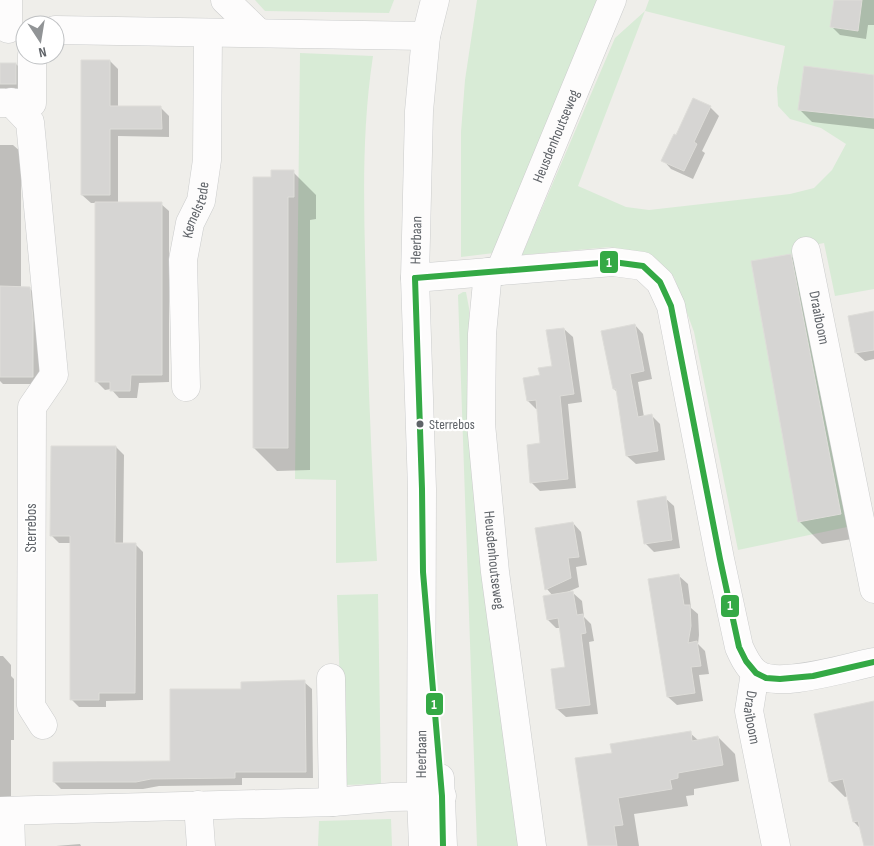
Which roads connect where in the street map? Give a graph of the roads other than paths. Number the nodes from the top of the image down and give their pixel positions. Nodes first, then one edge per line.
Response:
1 (8, 0) edge
2 (225, 0) edge
3 (435, 0) edge
4 (612, 0) edge
5 (11, 29) edge
6 (65, 30) edge
7 (258, 32) junction
8 (208, 33) junction
9 (426, 36) junction
10 (32, 65) edge
11 (6, 103) edge
12 (806, 251) dead end
13 (494, 272) junction
14 (415, 278) junction
15 (186, 387) dead end
16 (874, 588) edge
17 (874, 662) edge
18 (756, 673) junction
19 (331, 678) dead end
20 (43, 726) dead end
21 (431, 797) junction
22 (333, 802) junction
23 (198, 805) junction
24 (5, 811) edge
25 (11, 846) edge
26 (201, 846) edge
27 (423, 846) edge
28 (443, 846) edge
29 (532, 846) edge
30 (776, 846) edge

1 - 5 street
2 - 7 street
3 - 9 street, Heerbaan
4 - 13 street, Heusdenhoutseweg
6 - 8 street
7 - 8 street
7 - 9 street
8 - 15 street, Kemelstede
9 - 14 street, Heerbaan
10 - 11 street
11 - 20 street, Sterrebos
12 - 16 street, Draaiboom
13 - 14 street, Draaiboom
13 - 18 street, Draaiboom
13 - 29 street, Heusdenhoutseweg
14 - 21 street, Heerbaan
17 - 18 street
18 - 30 street, Draaiboom
19 - 22 street
21 - 22 street
21 - 27 street, Heerbaan
21 - 28 street, Heerbaan
22 - 23 street
23 - 24 street
23 - 26 street
24 - 25 street

